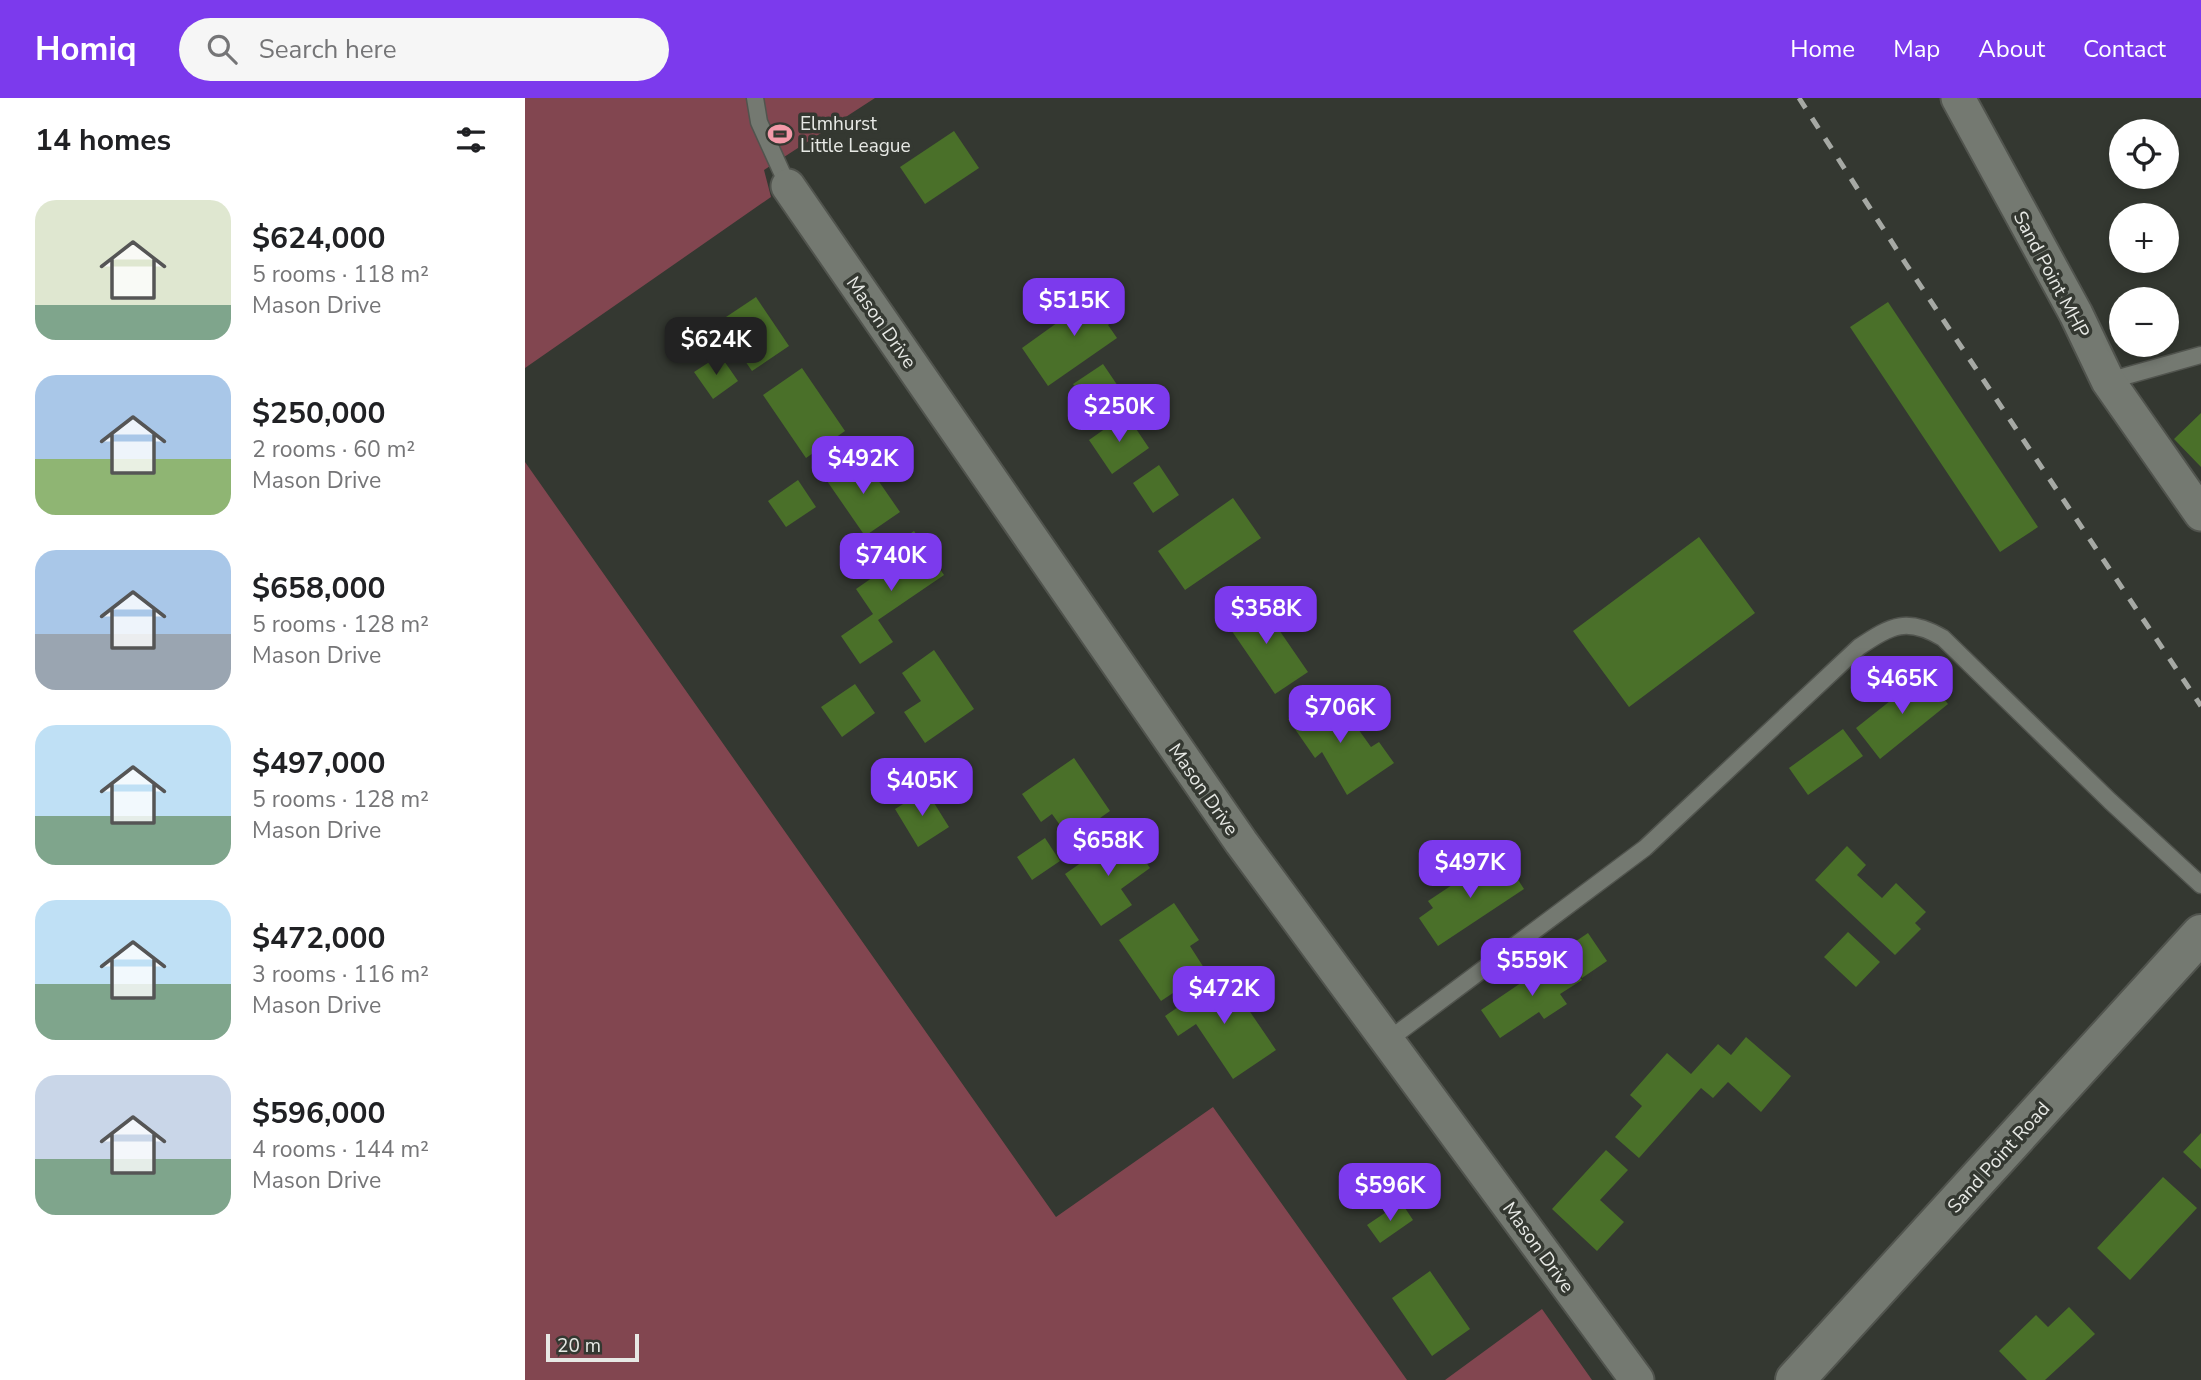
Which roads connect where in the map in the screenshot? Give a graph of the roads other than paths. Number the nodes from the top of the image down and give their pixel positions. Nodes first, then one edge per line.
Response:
1 (755, 98) edge
2 (1958, 98) edge
3 (788, 186) joint
4 (2201, 355) edge
5 (2108, 381) junction
6 (2201, 514) edge
7 (2201, 885) edge
8 (2201, 934) edge
9 (1387, 1041) junction
10 (1637, 1380) edge
11 (1795, 1380) edge

1 - 3 lane
2 - 5 street, Sand Point MHP
3 - 9 street, Mason Drive
4 - 5 lane
5 - 6 street, Sand Point MHP
7 - 9 lane
8 - 11 street, Sand Point Road
9 - 10 street, Mason Drive

